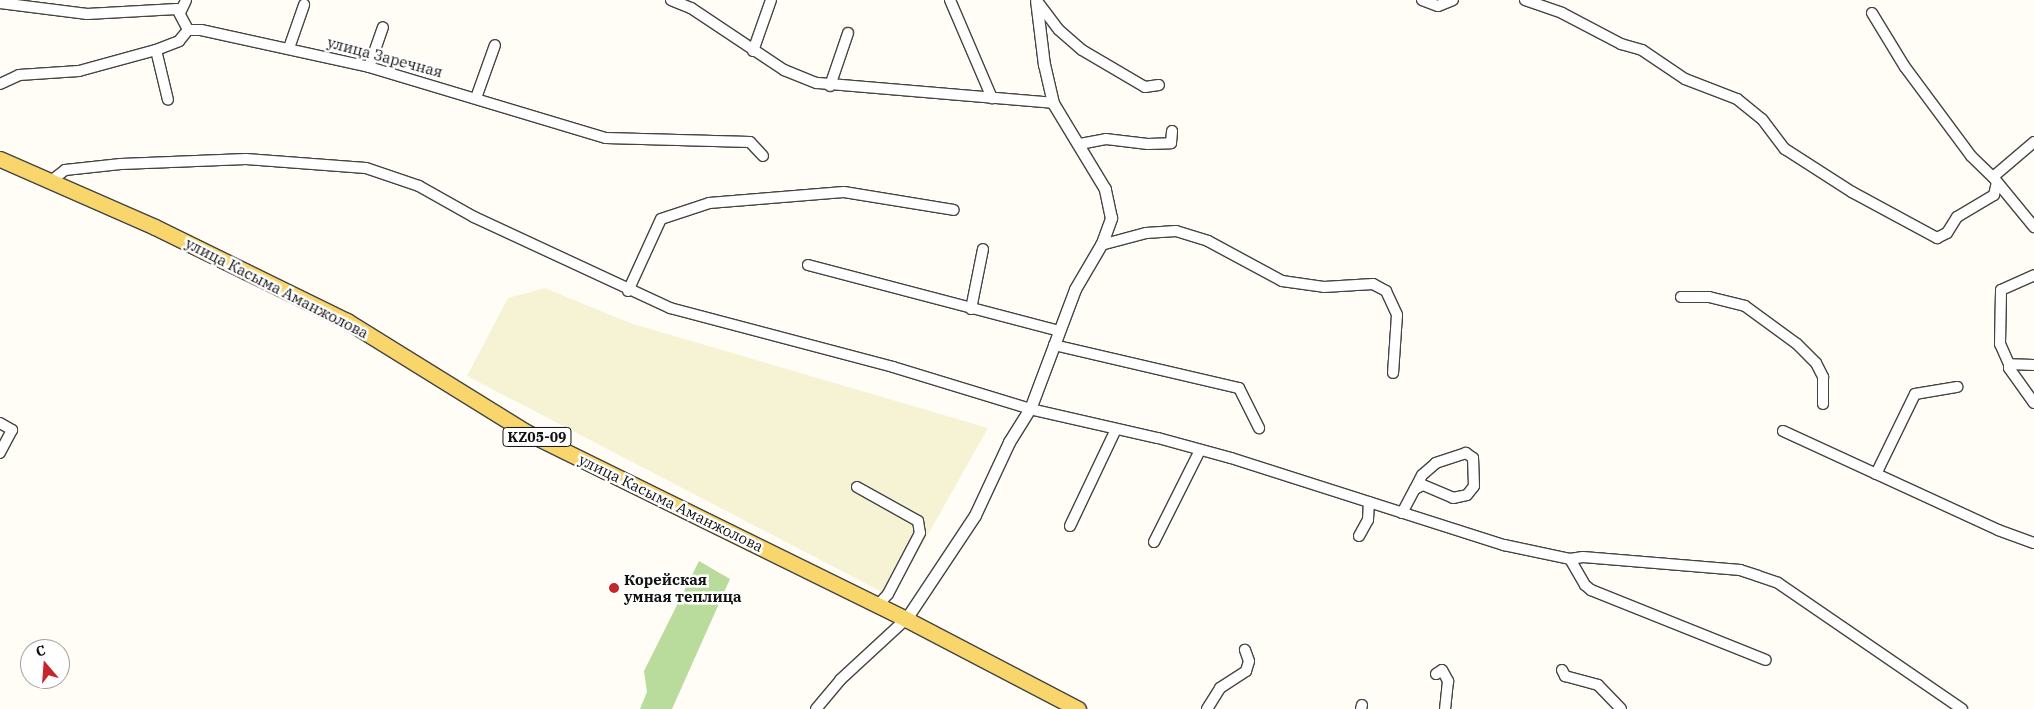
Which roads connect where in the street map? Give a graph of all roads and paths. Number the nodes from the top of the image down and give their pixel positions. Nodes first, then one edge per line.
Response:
1 (186, 0) edge
2 (671, 0) edge
3 (771, 0) edge
4 (950, 0) edge
5 (1422, 0) edge
6 (1453, 0) edge
7 (1525, 0) edge
8 (1036, 1) edge
9 (0, 3) edge
10 (304, 5) dead end
11 (180, 13) junction
12 (1872, 13) dead end
13 (383, 27) dead end
14 (188, 30) junction
15 (848, 33) dead end
16 (496, 45) dead end
17 (289, 48) junction
18 (156, 50) junction
19 (753, 51) junction
20 (369, 67) junction
21 (0, 84) edge
22 (1159, 85) dead end
23 (830, 86) junction
24 (476, 98) junction
25 (992, 98) junction
26 (168, 100) dead end
27 (1053, 103) junction
28 (1172, 131) dead end
29 (2034, 142) edge
30 (1080, 144) junction
31 (763, 156) dead end
32 (0, 159) edge
33 (1995, 180) junction
34 (51, 181) junction
35 (954, 210) dead end
36 (2034, 227) edge
37 (1101, 245) junction
38 (983, 249) dead end
39 (808, 265) dead end
40 (2034, 276) edge
41 (628, 291) junction
42 (1681, 297) dead end
43 (971, 309) junction
44 (1060, 331) junction
45 (1054, 345) junction
46 (2009, 364) junction
47 (2034, 365) edge
48 (1393, 374) dead end
49 (1957, 387) dead end
50 (2034, 403) edge
51 (1823, 404) dead end
52 (1030, 409) junction
53 (0, 423) edge
54 (1259, 428) dead end
55 (1116, 429) junction
56 (1783, 431) dead end
57 (1200, 450) junction
58 (0, 453) edge
59 (1876, 474) junction
60 (857, 487) dead end
61 (1415, 489) junction
62 (1370, 502) junction
63 (1402, 513) junction
64 (1070, 526) dead end
65 (1359, 536) dead end
66 (1154, 542) dead end
67 (2034, 542) edge
68 (1570, 559) junction
69 (878, 605) junction
70 (906, 619) junction
71 (1245, 650) dead end
72 (1766, 660) dead end
73 (1562, 670) dead end
74 (1436, 674) dead end
75 (816, 709) edge
76 (1078, 709) edge
77 (1207, 709) edge
78 (1445, 709) edge
79 (1621, 709) edge
80 (1962, 709) edge

1 - 11 street
2 - 19 street
3 - 19 street
4 - 25 street
5 - 6 street
7 - 33 street
8 - 22 street
8 - 27 street
9 - 11 street
10 - 17 street
11 - 14 street
12 - 33 street
13 - 20 street
14 - 17 street, улица Заречная
14 - 18 street
15 - 23 street
16 - 24 street
17 - 20 street, улица Заречная
18 - 21 street
18 - 26 street
19 - 23 street
20 - 24 street, улица Заречная
23 - 25 street
24 - 31 street, улица Заречная
25 - 27 street
27 - 30 street
28 - 30 street
29 - 33 street
30 - 37 street
32 - 34 main road, улица Касыма Аманжолова / KZ05-09
33 - 36 street
34 - 41 street
34 - 69 main road, улица Касыма Аманжолова / KZ05-09
35 - 41 street
37 - 44 street
37 - 48 street
38 - 43 street
39 - 43 street
40 - 46 street
41 - 52 street
42 - 51 street
43 - 44 street
44 - 45 street
45 - 52 street
45 - 54 street
46 - 47 street
46 - 50 street
49 - 59 street
52 - 55 street
52 - 70 street
53 - 58 street
55 - 57 street
55 - 64 street
56 - 59 street
57 - 62 street
57 - 66 street
59 - 67 street
60 - 69 street
61 - 61 street
61 - 63 street
62 - 63 street
62 - 65 street
63 - 68 street
68 - 72 street
68 - 80 street
69 - 70 main road, улица Касыма Аманжолова / KZ05-09
70 - 75 street
70 - 76 main road, улица Касыма Аманжолова / KZ05-09
71 - 77 street
73 - 79 street
74 - 78 street

